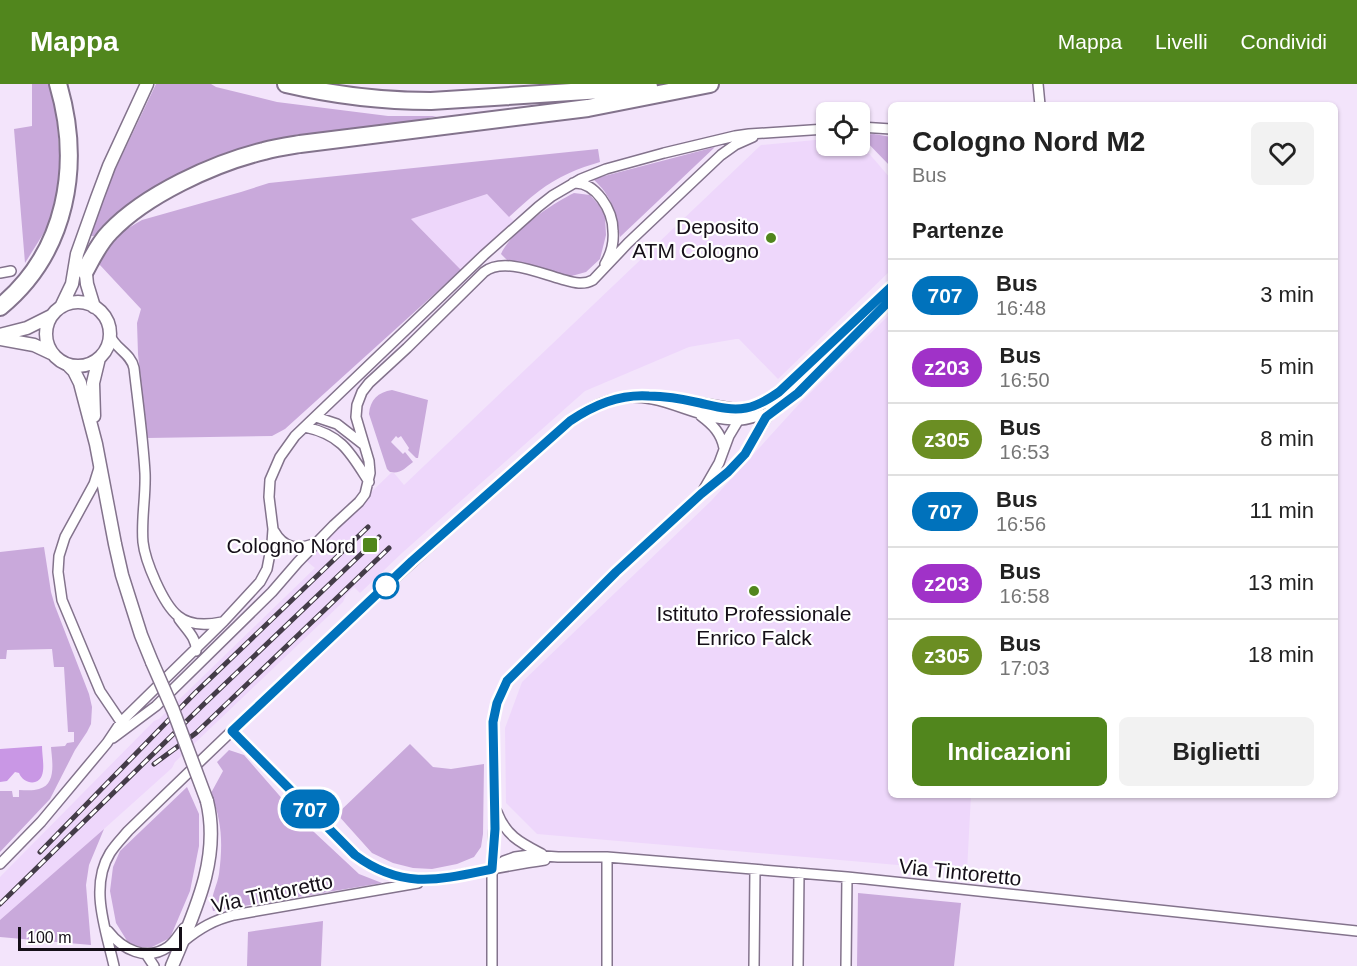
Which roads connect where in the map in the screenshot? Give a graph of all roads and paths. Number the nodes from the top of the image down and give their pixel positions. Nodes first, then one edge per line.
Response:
1 (57, 84) edge
2 (147, 84) edge
3 (286, 84) edge
4 (691, 84) edge
5 (710, 84) edge
6 (1038, 84) edge
7 (1040, 102) edge
8 (870, 128) edge
9 (888, 129) edge
10 (816, 130) edge
11 (765, 133) junction
12 (573, 183) junction
13 (84, 236) junction
14 (85, 271) junction
15 (11, 272) dead end
16 (0, 273) edge
17 (593, 280) junction
18 (888, 290) edge
19 (888, 303) edge
20 (0, 307) edge
21 (94, 307) junction
22 (56, 311) junction
23 (110, 335) junction
24 (0, 337) edge
25 (51, 353) junction
26 (99, 358) junction
27 (68, 365) junction
28 (620, 398) junction
29 (752, 407) junction
30 (728, 408) junction
31 (772, 411) junction
32 (697, 413) junction
33 (316, 417) junction
34 (741, 418) junction
35 (305, 427) junction
36 (752, 441) junction
37 (96, 444) junction
38 (364, 445) junction
39 (724, 449) junction
40 (100, 463) junction
41 (369, 482) junction
42 (701, 494) junction
43 (273, 529) junction
44 (316, 543) junction
45 (177, 615) junction
46 (224, 621) junction
47 (196, 646) junction
48 (195, 668) junction
49 (121, 722) junction
50 (132, 723) junction
51 (232, 731) junction
52 (107, 743) junction
53 (495, 809) junction
54 (547, 857) junction
55 (558, 857) junction
56 (607, 857) junction
57 (0, 864) edge
58 (492, 869) junction
59 (755, 870) junction
60 (799, 873) junction
61 (847, 877) junction
62 (445, 878) junction
63 (191, 919) junction
64 (105, 927) junction
65 (1357, 932) edge
66 (182, 942) junction
67 (146, 954) junction
68 (114, 966) edge
69 (154, 966) edge
70 (172, 966) edge
71 (492, 966) edge
72 (607, 966) edge
73 (754, 966) edge
74 (798, 966) edge
75 (846, 966) edge

1 - 20 highway
2 - 13 street
3 - 4 highway
5 - 14 highway
6 - 7 street
8 - 9 street
10 - 11 street
11 - 12 street
11 - 17 street
12 - 17 street
12 - 33 street
13 - 14 street
13 - 22 street
14 - 21 street
15 - 16 street
17 - 38 street
18 - 29 street
19 - 31 street
21 - 22 street
21 - 23 street
22 - 24 street
22 - 25 street
23 - 26 street
23 - 45 street
24 - 25 street
25 - 27 street
26 - 27 street
26 - 37 street
27 - 37 street
28 - 30 street
28 - 32 street
28 - 51 street
29 - 30 street
29 - 34 street
30 - 34 street
31 - 34 street
31 - 36 street
32 - 34 street
32 - 39 street
33 - 35 street
33 - 38 street
34 - 36 street
34 - 39 street
35 - 41 street
35 - 43 street
36 - 42 street
37 - 40 street
38 - 41 street
39 - 42 street
40 - 49 street
40 - 63 street, bridge
41 - 44 street
42 - 53 street
43 - 44 street
43 - 46 street
44 - 48 street
45 - 46 street
45 - 47 street
46 - 47 street
47 - 48 street
47 - 49 street
48 - 50 street
49 - 50 street
49 - 52 street
50 - 52 street
51 - 62 street, Via Tintoretto
51 - 64 street
52 - 57 street
53 - 54 street, Via Tintoretto
53 - 58 street
54 - 55 street, Via Tintoretto
54 - 58 street, Via Tintoretto
55 - 56 street, Via Tintoretto
55 - 58 street, Via Tintoretto
56 - 59 street, Via Tintoretto
56 - 72 street
58 - 62 street, Via Tintoretto
58 - 71 street
59 - 60 street, Via Tintoretto
59 - 73 street
60 - 61 street, Via Tintoretto
60 - 74 street
61 - 65 street, Via Tintoretto
61 - 75 street
62 - 66 street, Via Tintoretto
63 - 66 street
63 - 67 street
64 - 67 street
64 - 68 street
66 - 70 street
67 - 69 street

